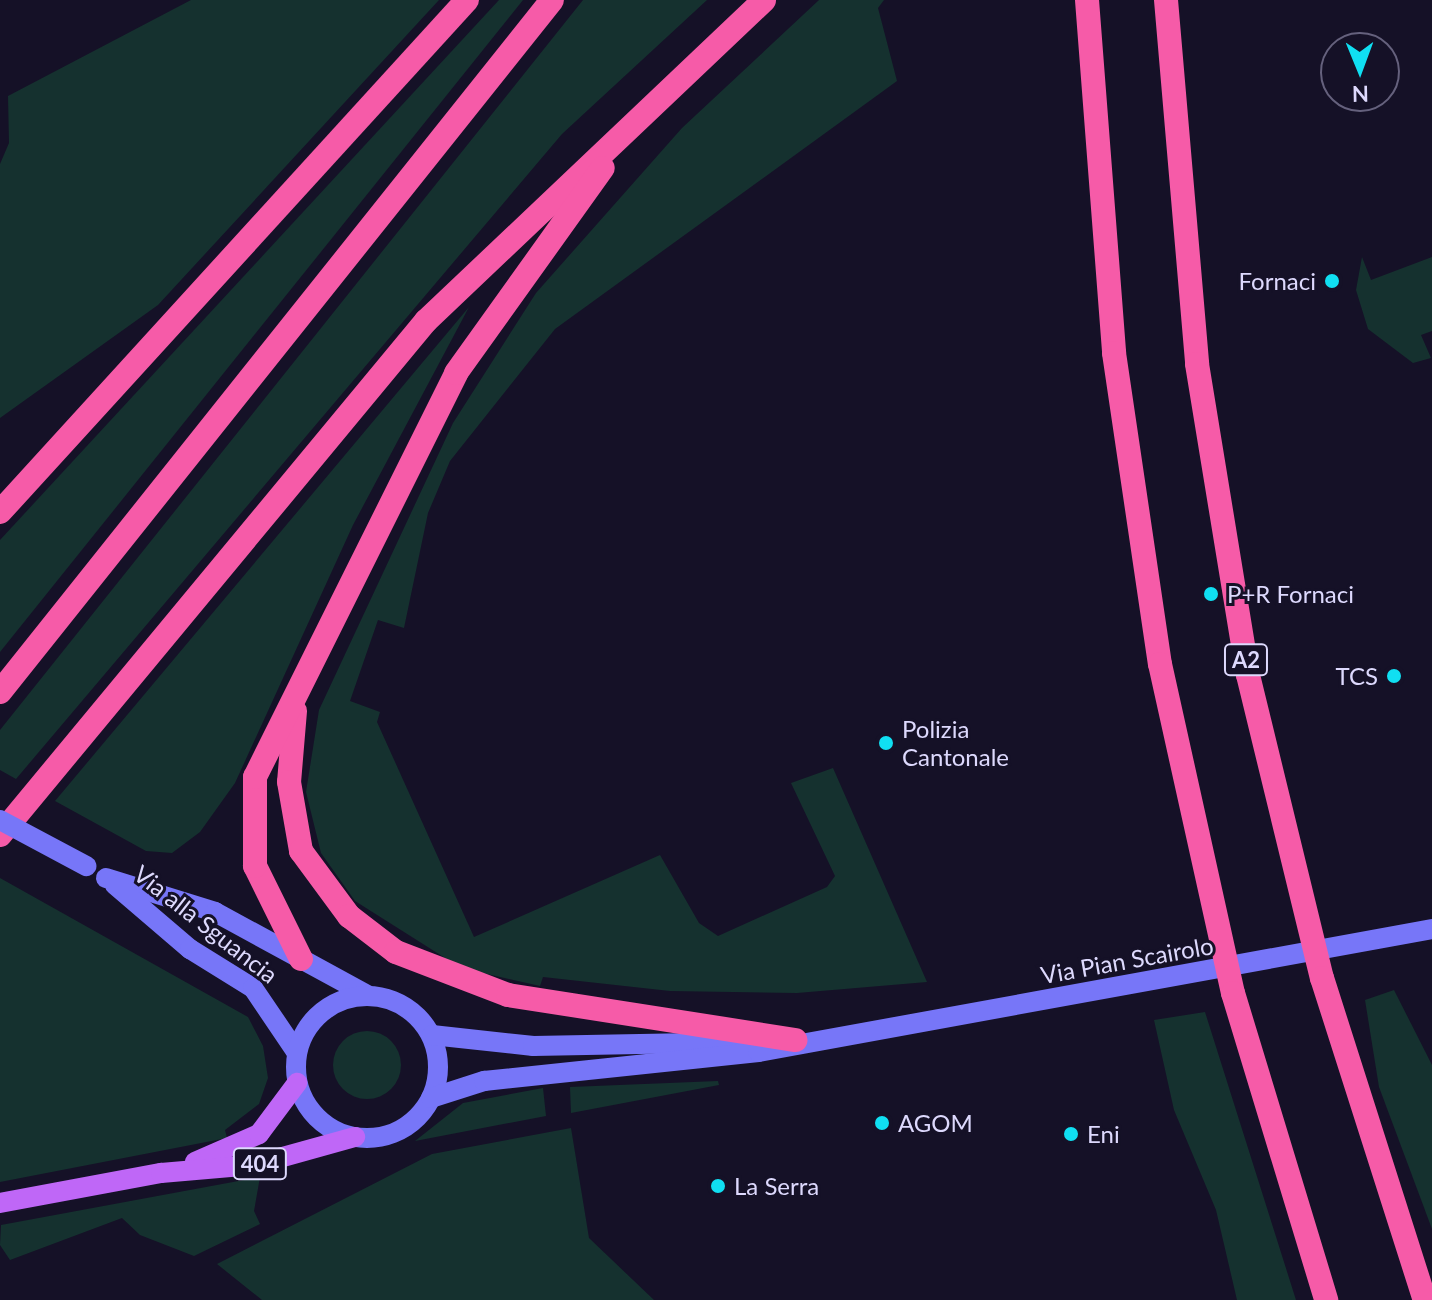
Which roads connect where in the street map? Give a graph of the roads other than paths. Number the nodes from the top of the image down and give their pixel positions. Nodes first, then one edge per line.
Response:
1 (467, 0) edge
2 (552, 0) edge
3 (764, 0) edge
4 (1087, 0) edge
5 (1166, 0) edge
6 (674, 87) junction
7 (0, 512) edge
8 (0, 692) edge
9 (296, 702) junction
10 (0, 820) edge
11 (0, 835) edge
12 (106, 878) junction
13 (1432, 929) edge
14 (301, 959) junction
15 (367, 995) junction
16 (432, 1035) junction
17 (830, 1039) junction
18 (795, 1040) junction
19 (297, 1053) junction
20 (297, 1083) junction
21 (431, 1098) junction
22 (355, 1137) junction
23 (161, 1173) junction
24 (0, 1203) edge
25 (1326, 1300) edge
26 (1425, 1300) edge

1 - 7 highway
2 - 8 highway
3 - 6 highway
4 - 25 highway, bridge
5 - 26 highway, A2, bridge
6 - 9 highway
6 - 11 highway
9 - 14 highway
9 - 18 highway
10 - 12 main road, Via alla Sguancia, bridge
12 - 14 main road, Via alla Sguancia
12 - 19 main road, Via alla Sguancia
13 - 17 main road, Via Pian Scairolo
14 - 15 main road, Via alla Sguancia
15 - 16 main road
15 - 19 main road
16 - 18 main road, Via Pian Scairolo
16 - 21 main road
17 - 18 main road, Via Pian Scairolo
17 - 21 main road, Via Pian Scairolo
19 - 20 main road
20 - 22 main road
20 - 23 main road, 404
21 - 22 main road
22 - 23 main road, 404
23 - 24 main road, 404

